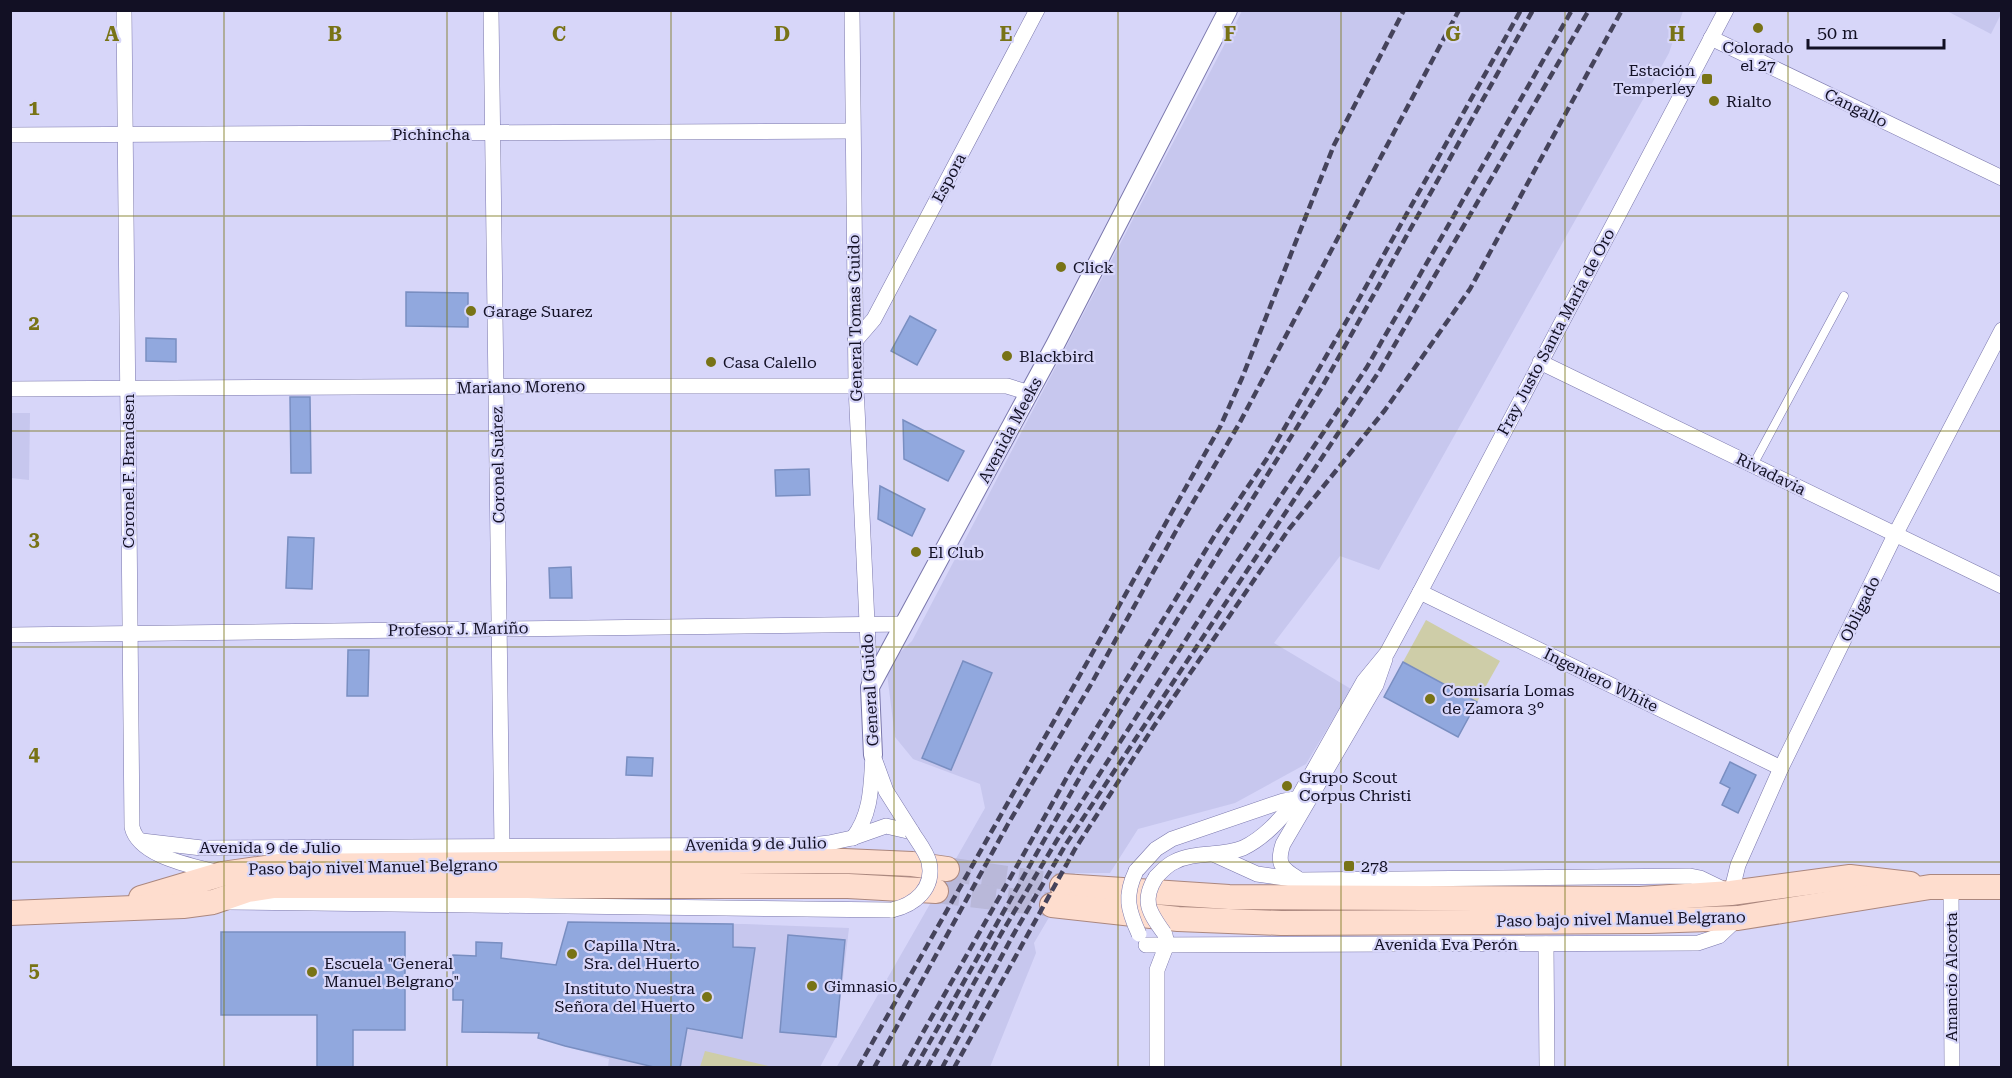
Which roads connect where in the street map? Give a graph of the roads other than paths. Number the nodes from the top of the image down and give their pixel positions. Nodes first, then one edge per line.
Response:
1 (124, 10) edge
2 (491, 10) edge
3 (852, 10) edge
4 (1037, 10) edge
5 (1228, 10) edge
6 (1726, 10) edge
7 (1711, 38) junction
8 (852, 131) junction
9 (125, 134) junction
10 (492, 134) junction
11 (10, 135) edge
12 (2001, 178) edge
13 (1844, 296) dead end
14 (2001, 330) edge
15 (855, 341) junction
16 (1540, 362) junction
17 (856, 386) junction
18 (496, 387) junction
19 (10, 389) edge
20 (127, 389) junction
21 (1030, 393) junction
22 (1753, 465) junction
23 (1895, 535) junction
24 (2001, 586) edge
25 (1420, 592) junction
26 (866, 624) junction
27 (905, 624) junction
28 (500, 628) junction
29 (129, 634) junction
30 (10, 636) edge
31 (870, 687) junction
32 (873, 755) junction
33 (1781, 768) junction
34 (1304, 797) junction
35 (912, 832) junction
36 (852, 838) junction
37 (140, 841) junction
38 (502, 847) junction
39 (1213, 854) junction
40 (947, 869) tunnel mouth
41 (222, 874) junction
42 (1300, 880) junction
43 (2001, 886) edge
44 (1941, 887) junction
45 (936, 891) tunnel mouth
46 (1731, 893) junction
47 (213, 902) junction
48 (102, 909) junction
49 (10, 913) edge
50 (1738, 918) junction
51 (1166, 938) junction
52 (1143, 940) junction
53 (1546, 944) junction
54 (1157, 970) junction
55 (1157, 1068) edge
56 (1547, 1068) edge
57 (1952, 1068) edge

1 - 9 street, Coronel F. Brandsen
2 - 10 street, Coronel Suárez
3 - 8 street, General Tomas Guido
4 - 15 street, Espora
5 - 21 street, Avenida Meeks
6 - 7 street, Fray Justo Santa María de Oro
7 - 12 street, Cangallo
7 - 16 street, Fray Justo Santa María de Oro
8 - 10 street, Pichincha
8 - 15 street, General Tomas Guido
9 - 10 street, Pichincha
9 - 11 street, Pichincha
9 - 20 street, Coronel F. Brandsen
10 - 18 street, Coronel Suárez
13 - 22 lane
14 - 23 street, Obligado
15 - 17 street, General Tomas Guido
16 - 22 street, Rivadavia
16 - 25 street, Fray Justo Santa María de Oro
17 - 18 street, Mariano Moreno
17 - 21 street, Mariano Moreno
17 - 26 street, General Tomas Guido
18 - 20 street, Mariano Moreno
18 - 28 street, Coronel Suárez
19 - 20 street, Mariano Moreno
20 - 29 street, Coronel F. Brandsen
21 - 27 street, Avenida Meeks
22 - 23 street, Rivadavia
23 - 24 street, Rivadavia
23 - 33 street, Obligado
25 - 33 street, Ingeniero White
25 - 34 street, Fray Justo Santa María de Oro
26 - 27 street, Profesor J. Mariño
26 - 28 street, Profesor J. Mariño
26 - 31 street, General Guido
27 - 31 street, Avenida Meeks
28 - 29 street, Profesor J. Mariño
28 - 38 street, Coronel Suárez
29 - 30 street, Profesor J. Mariño
29 - 37 street, Coronel F. Brandsen
31 - 32 street, General Guido
32 - 35 street, General Guido
32 - 36 street, General Guido
33 - 46 street, Obligado
34 - 39 street
34 - 42 street, Fray Justo Santa María de Oro
34 - 52 street, bridge
35 - 36 street, Avenida 9 de Julio
35 - 47 street, bridge
36 - 38 street, Avenida 9 de Julio
37 - 38 street, Avenida 9 de Julio
37 - 41 street
39 - 42 street
39 - 51 street, bridge
40 - 41 main road, Paso bajo nivel Manuel Belgrano
41 - 48 main road, Paso bajo nivel Manuel Belgrano
42 - 46 street
43 - 44 main road
44 - 46 main road, Paso bajo nivel Manuel Belgrano
44 - 50 main road, Paso bajo nivel Manuel Belgrano
44 - 57 street, Amancio Alcorta
45 - 47 main road, Paso bajo nivel Manuel Belgrano
46 - 50 main road, Paso bajo nivel Manuel Belgrano
47 - 48 main road, Paso bajo nivel Manuel Belgrano
48 - 49 main road
50 - 53 street, Avenida Eva Perón
51 - 52 street, Avenida Eva Perón
51 - 53 street, Avenida Eva Perón
51 - 54 street
52 - 54 street
53 - 56 street
54 - 55 street

